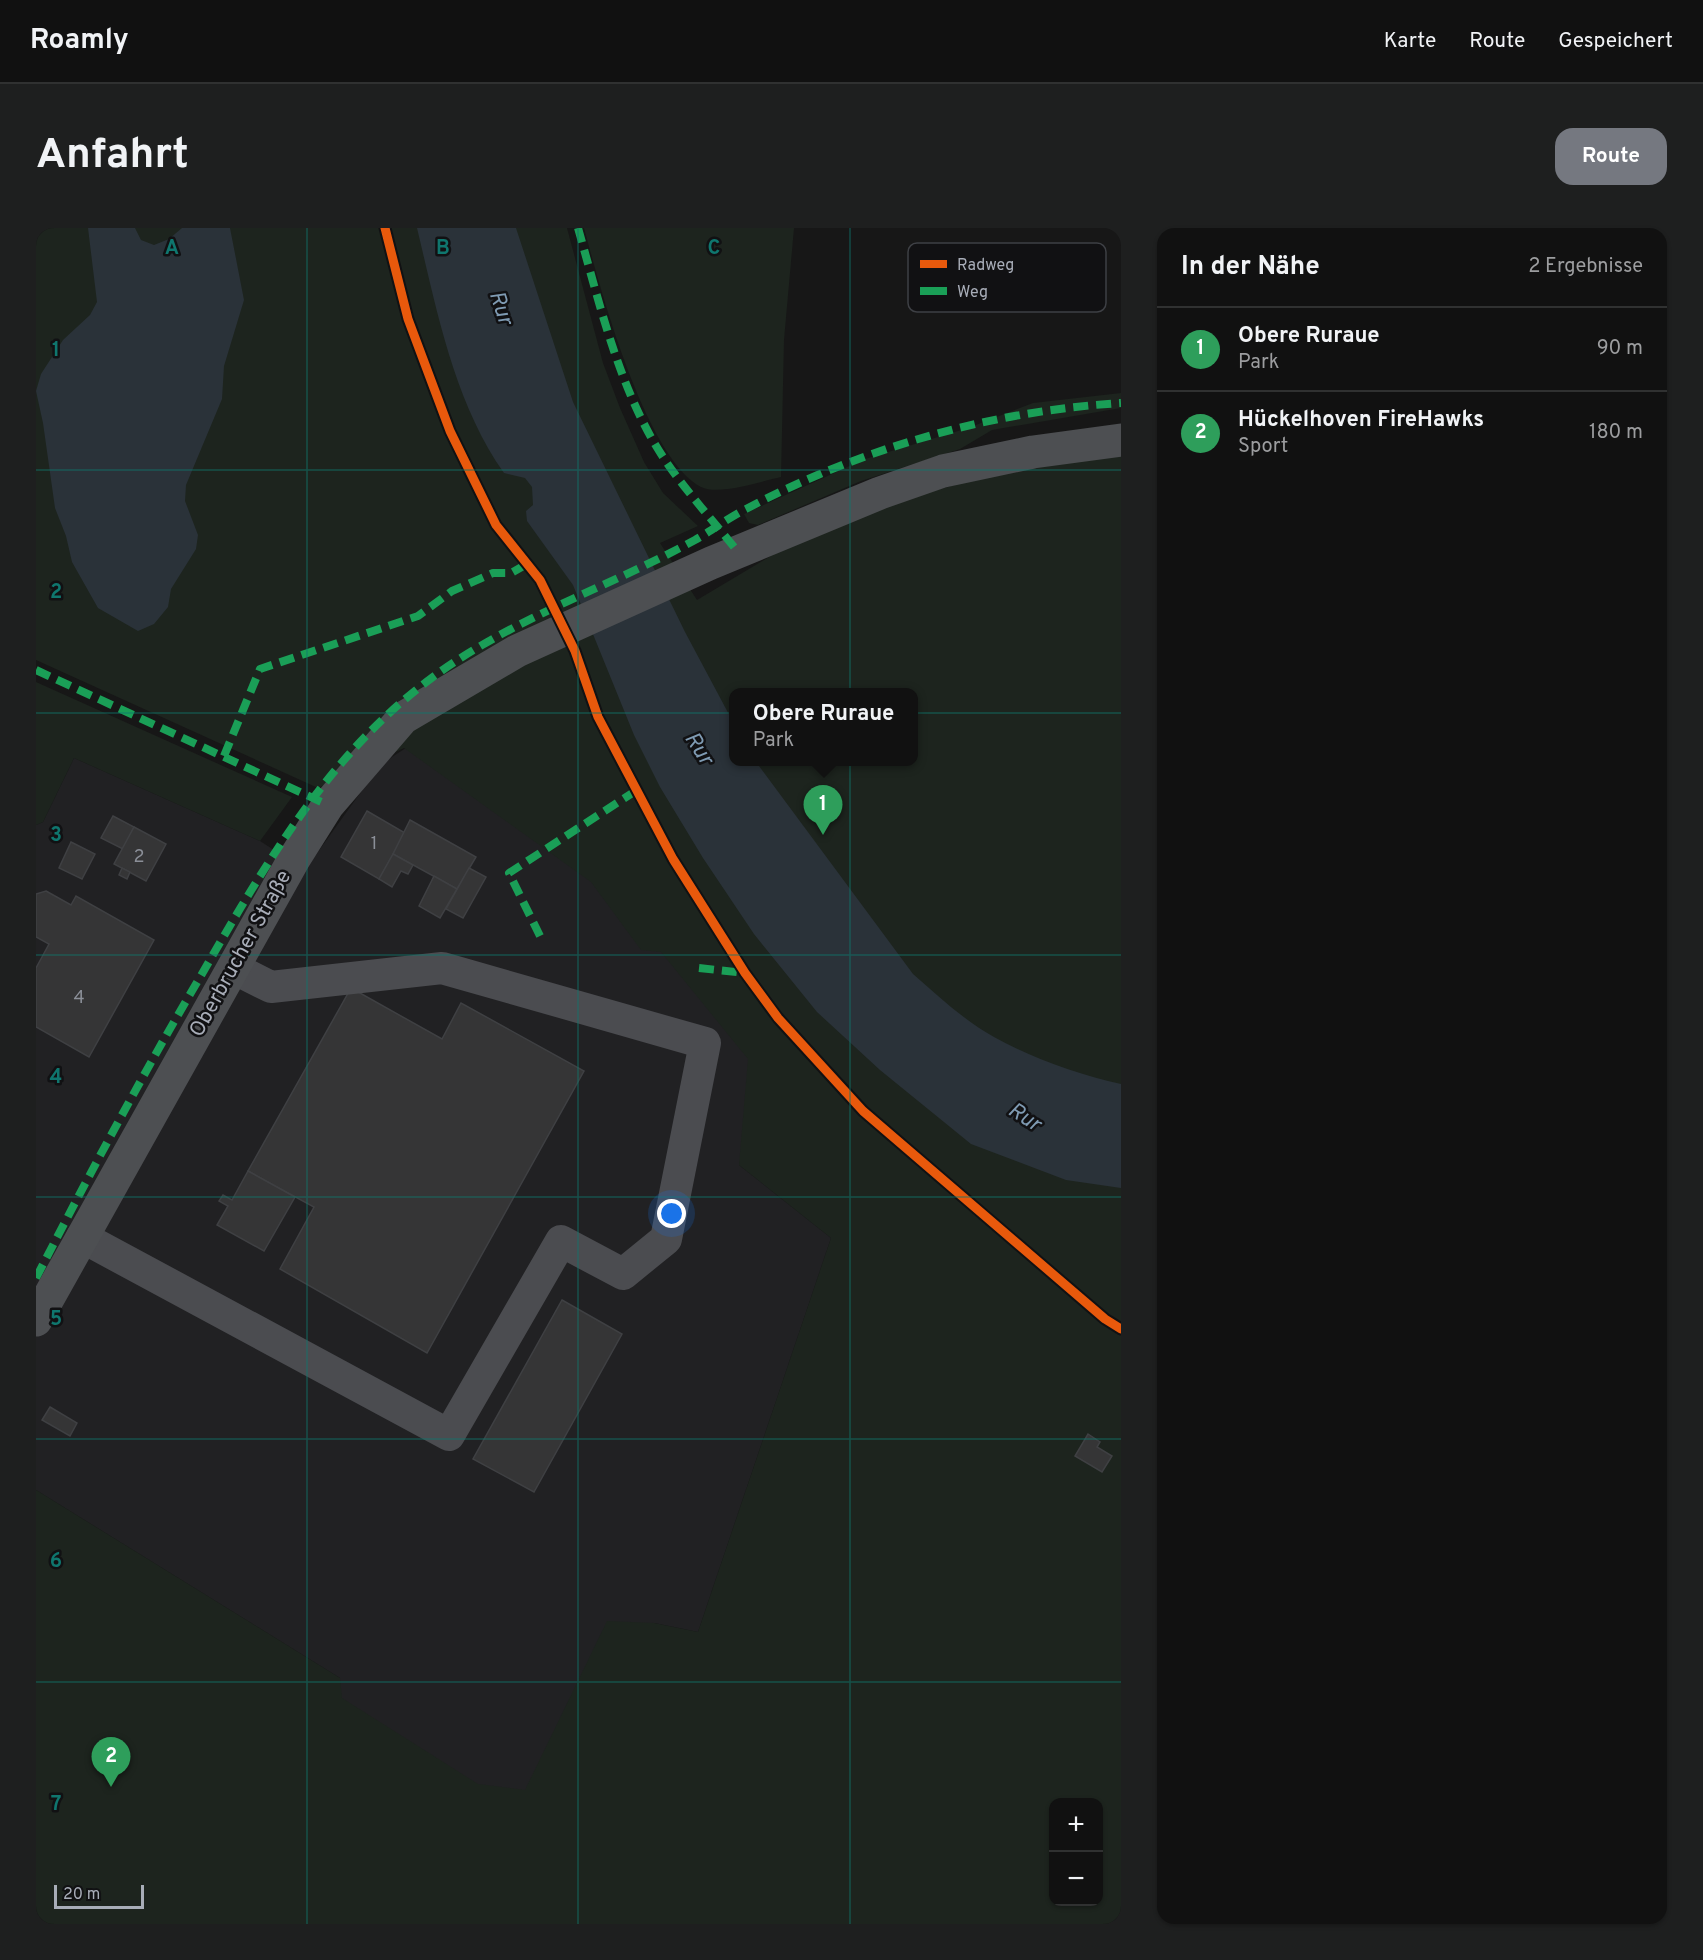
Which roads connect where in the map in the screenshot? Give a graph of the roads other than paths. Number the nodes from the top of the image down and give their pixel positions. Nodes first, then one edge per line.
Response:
1 (1121, 440) edge
2 (233, 968) junction
3 (82, 1237) junction
4 (36, 1320) edge

1 - 2 main road, Oberbrucher Straße
2 - 3 main road, Oberbrucher Straße
2 - 3 lane
3 - 4 main road, Oberbrucher Straße

